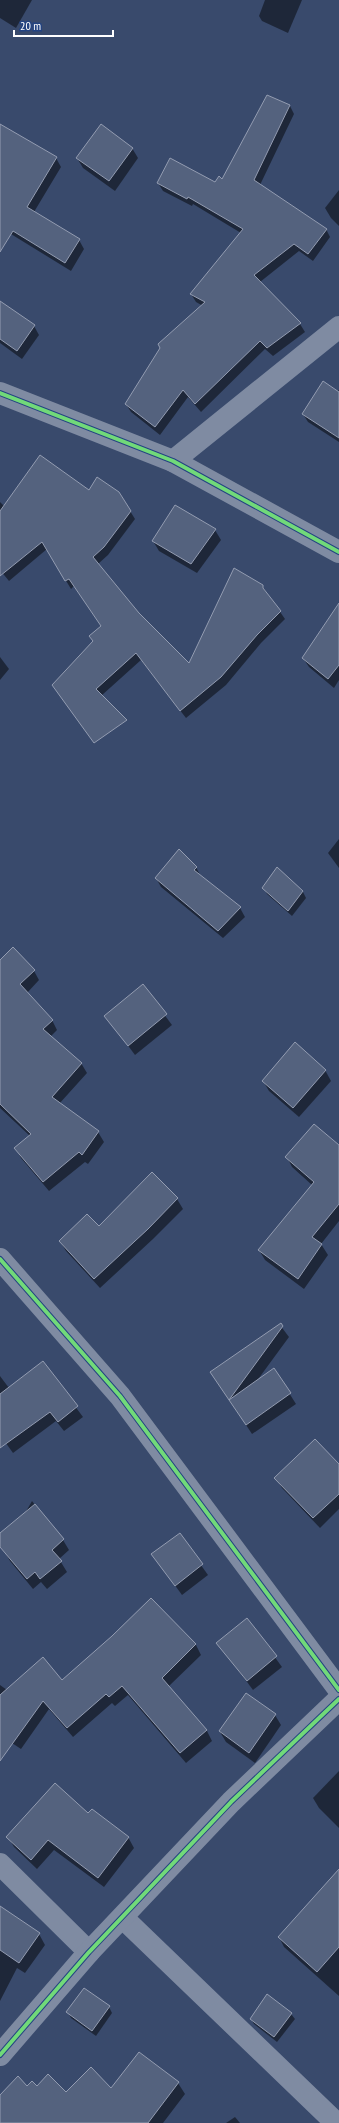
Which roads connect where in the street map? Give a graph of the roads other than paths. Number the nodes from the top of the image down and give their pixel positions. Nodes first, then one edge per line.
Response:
1 (339, 327) edge
2 (2, 395) edge
3 (173, 461) junction
4 (339, 552) edge
5 (0, 1260) edge
6 (339, 1690) edge
7 (339, 1699) edge
8 (0, 1864) edge
9 (123, 1918) junction
10 (89, 1952) junction
11 (0, 2055) edge
12 (336, 2123) edge

1 - 3 street
2 - 3 street
3 - 4 street
5 - 6 street
7 - 9 street
8 - 10 street
9 - 10 street
9 - 12 street
10 - 11 street

